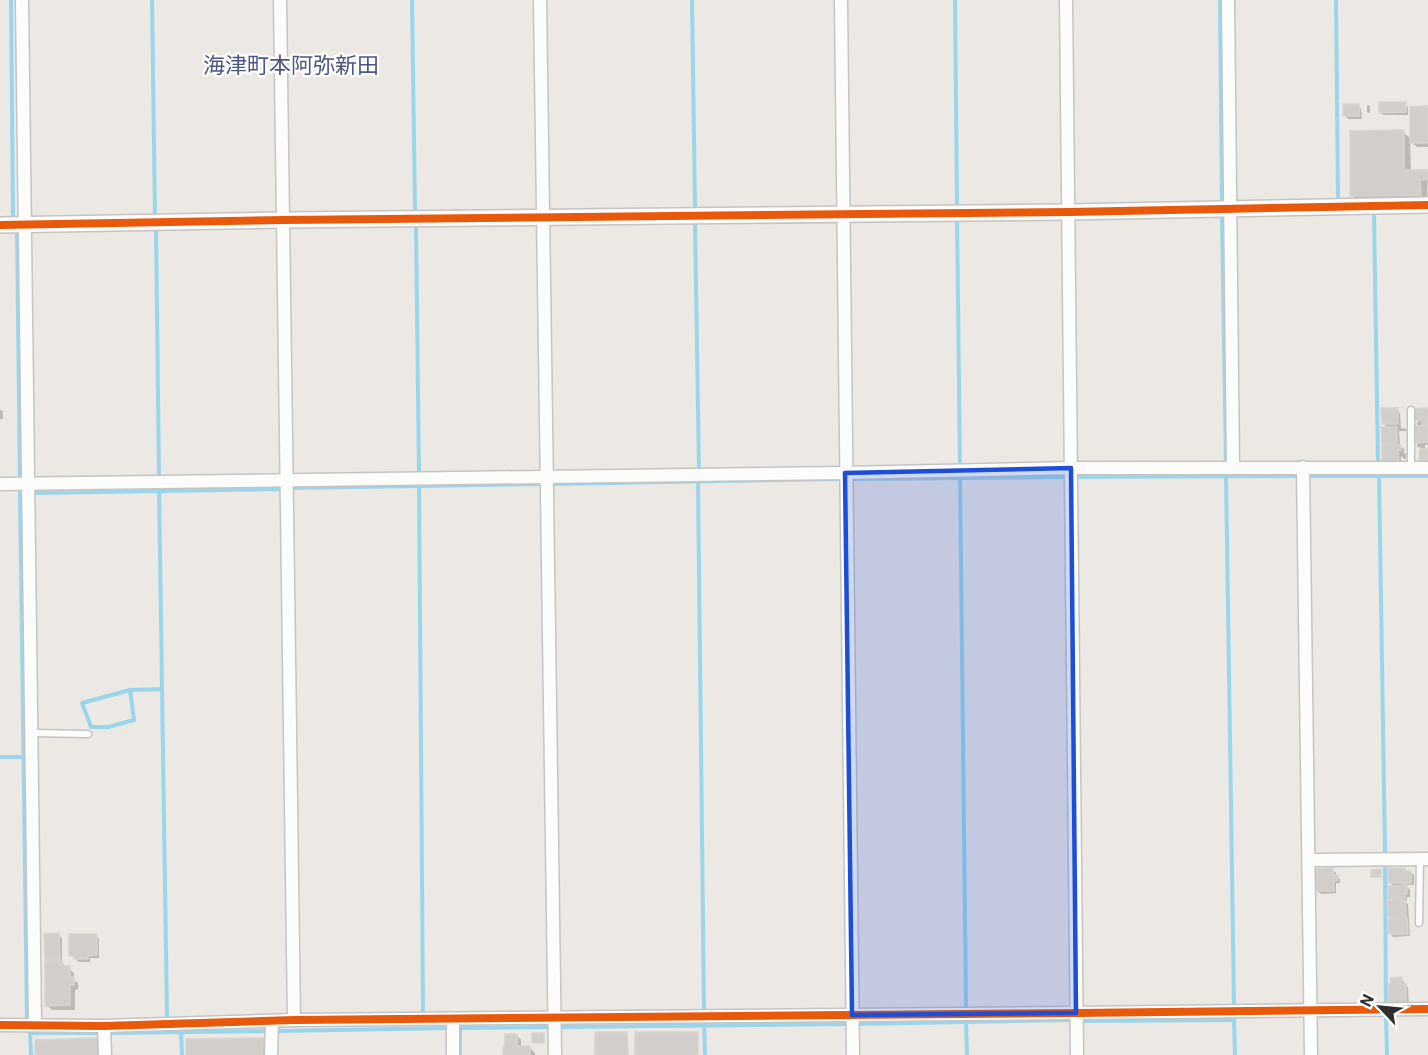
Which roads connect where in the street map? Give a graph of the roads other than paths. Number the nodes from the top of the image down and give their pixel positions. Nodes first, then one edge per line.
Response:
1 (22, 0) edge
2 (280, 0) edge
3 (540, 0) edge
4 (841, 0) edge
5 (1066, 0) edge
6 (1227, 0) edge
7 (1428, 205) edge
8 (1231, 208) junction
9 (1069, 212) junction
10 (843, 214) junction
11 (543, 217) junction
12 (283, 220) junction
13 (25, 224) junction
14 (0, 225) edge
15 (1411, 410) dead end
16 (1233, 467) junction
17 (1303, 467) junction
18 (1071, 468) junction
19 (1411, 468) junction
20 (1428, 468) edge
21 (845, 473) junction
22 (547, 476) junction
23 (287, 481) junction
24 (29, 483) junction
25 (0, 484) edge
26 (32, 733) junction
27 (88, 734) dead end
28 (1424, 859) edge
29 (1309, 860) junction
30 (1419, 923) dead end
31 (1428, 1008) edge
32 (1311, 1010) junction
33 (1076, 1013) junction
34 (852, 1015) junction
35 (453, 1019) junction
36 (554, 1019) junction
37 (294, 1020) junction
38 (272, 1021) junction
39 (0, 1025) edge
40 (35, 1025) junction
41 (104, 1026) junction
42 (105, 1055) edge
43 (271, 1055) edge
44 (453, 1055) edge
45 (555, 1055) edge
46 (853, 1055) edge
47 (1077, 1055) edge
48 (1311, 1055) edge

1 - 13 street
2 - 12 street
3 - 11 street
4 - 10 street
5 - 9 street
6 - 8 street
7 - 8 street
8 - 9 street
8 - 16 street
9 - 10 street
9 - 18 street
10 - 11 street
10 - 21 street
11 - 12 street
11 - 22 street
12 - 13 street
12 - 23 street
13 - 14 street
13 - 24 street
15 - 19 lane
16 - 17 street
16 - 18 street
17 - 19 street
17 - 29 street
18 - 21 street
18 - 33 street
19 - 20 street
21 - 22 street
21 - 34 street
22 - 23 street
22 - 36 street
23 - 24 street
23 - 37 street
24 - 25 street
24 - 26 street
26 - 27 lane
26 - 40 street
28 - 29 street
28 - 30 lane
29 - 32 street
31 - 32 street
32 - 33 street
32 - 48 street
33 - 34 street
33 - 47 street
34 - 36 street
34 - 46 street
35 - 36 street
35 - 37 street
35 - 44 street
36 - 45 street
37 - 38 street
38 - 41 street
38 - 43 street
39 - 40 street
40 - 41 street
41 - 42 street

